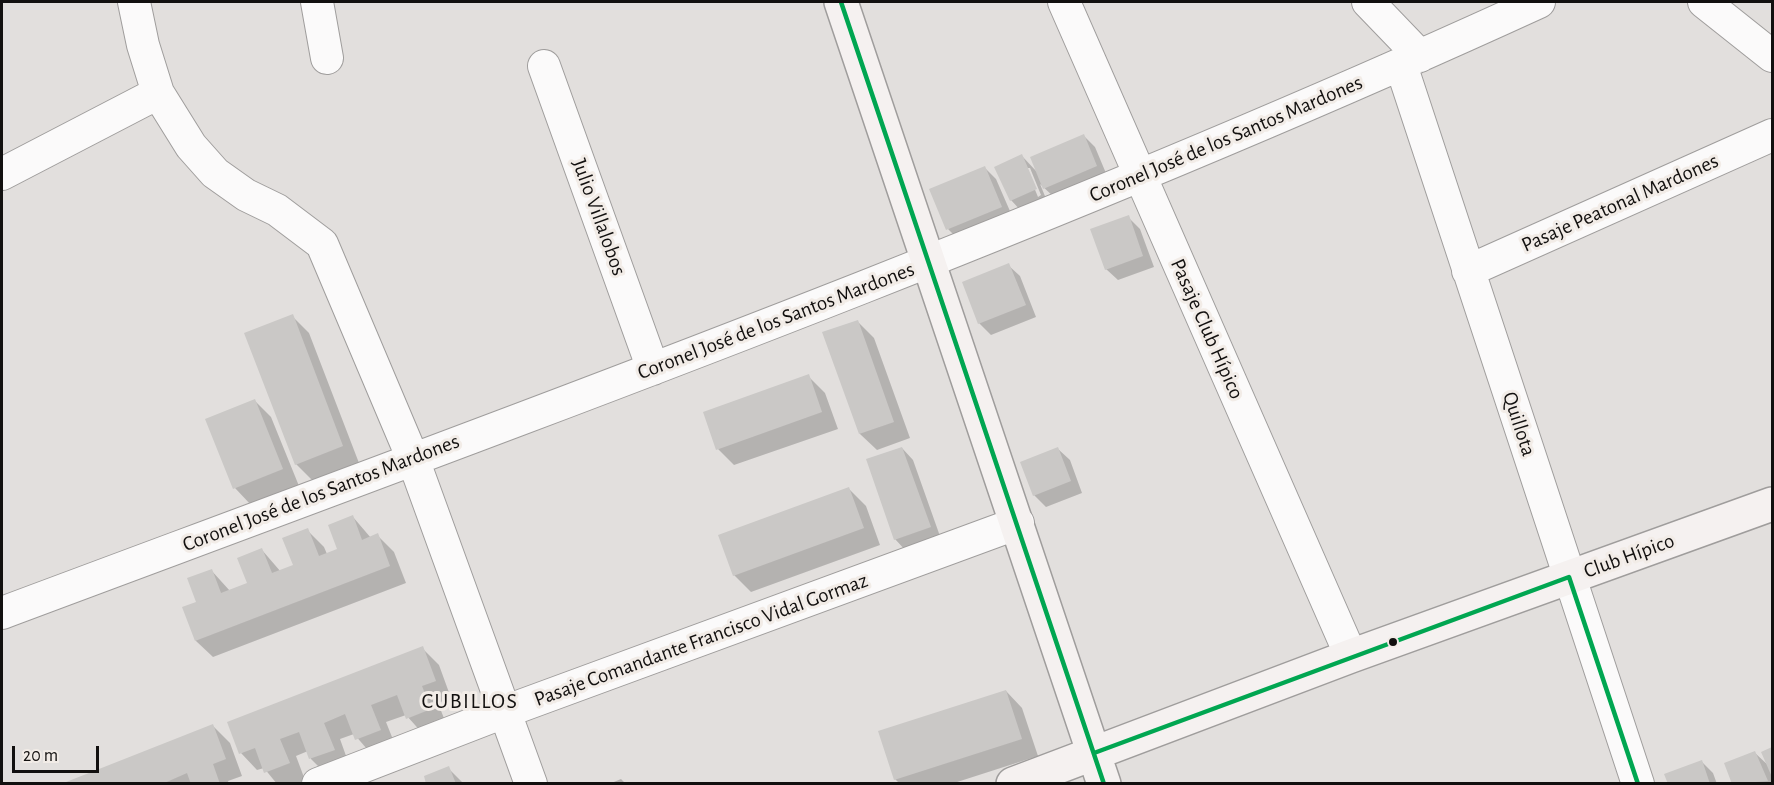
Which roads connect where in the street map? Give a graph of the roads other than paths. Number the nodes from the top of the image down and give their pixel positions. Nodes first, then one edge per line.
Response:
1 (134, 2) edge
2 (317, 2) edge
3 (842, 2) edge
4 (1064, 2) edge
5 (1368, 2) edge
6 (1539, 2) edge
7 (1704, 2) edge
8 (1773, 56) edge
9 (327, 58) dead end
10 (1410, 60) junction
11 (544, 66) dead end
12 (158, 93) junction
13 (1773, 135) edge
14 (2, 174) edge
15 (1140, 176) junction
16 (930, 261) junction
17 (1468, 271) junction
18 (653, 369) junction
19 (413, 459) junction
20 (1773, 504) edge
21 (1018, 523) junction
22 (1569, 577) junction
23 (2, 613) edge
24 (1351, 656) junction
25 (504, 712) junction
26 (1094, 753) junction
27 (318, 783) edge
28 (531, 783) edge
29 (1013, 783) edge
30 (1104, 783) edge
31 (1638, 783) edge

1 - 12 street
2 - 9 street
3 - 16 main road
4 - 15 street, Pasaje Club Hípico
5 - 10 street
6 - 10 street, Coronel José de los Santos Mardones
7 - 8 street
10 - 15 street, Coronel José de los Santos Mardones
10 - 17 street, Quillota
11 - 18 street, Julio Villalobos
12 - 14 street
12 - 19 street
13 - 17 street, Pasaje Peatonal Mardones
15 - 16 street, Coronel José de los Santos Mardones
15 - 24 street, Pasaje Club Hípico
16 - 18 street, Coronel José de los Santos Mardones
16 - 21 main road
17 - 22 street, Quillota
18 - 19 street, Coronel José de los Santos Mardones
19 - 23 street, Coronel José de los Santos Mardones
19 - 25 street
20 - 22 main road, Club Hípico
21 - 25 street, Pasaje Comandante Francisco Vidal Gormaz
21 - 26 main road
22 - 24 main road, Club Hípico
22 - 31 street, Quillota
24 - 26 main road, Club Hípico
25 - 27 street, Pasaje Comandante Francisco Vidal Gormaz
25 - 28 street
26 - 29 main road, Club Hípico
26 - 30 main road

